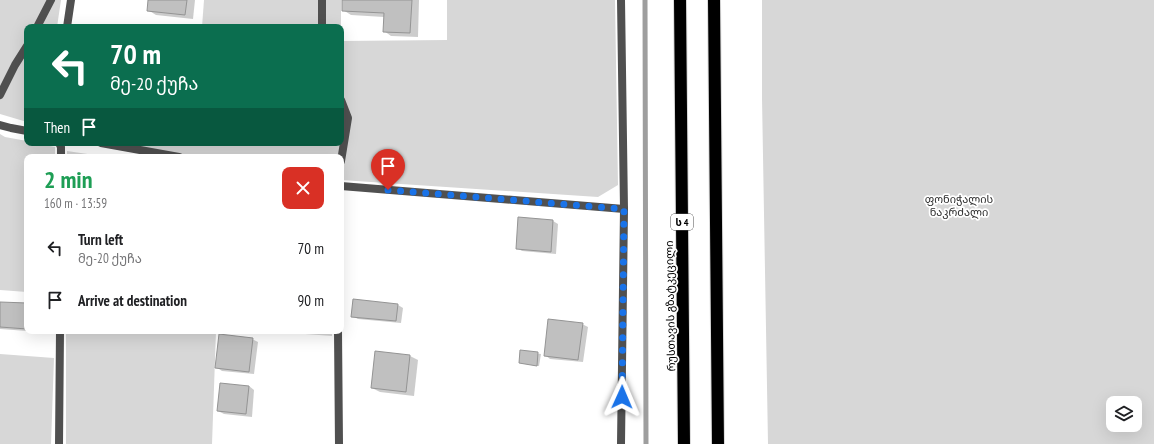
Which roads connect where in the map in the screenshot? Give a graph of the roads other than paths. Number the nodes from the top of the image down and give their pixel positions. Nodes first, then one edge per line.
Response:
1 (51, 0) edge
2 (71, 0) edge
3 (322, 0) edge
4 (621, 0) edge
5 (680, 0) edge
6 (714, 0) edge
7 (39, 24) edge
8 (67, 24) edge
9 (322, 24) edge
10 (24, 51) edge
11 (0, 95) edge
12 (344, 108) edge
13 (0, 125) edge
14 (24, 130) edge
15 (344, 143) edge
16 (118, 146) edge
17 (162, 154) edge
18 (344, 186) edge
19 (624, 209) junction
20 (60, 334) edge
21 (338, 334) edge
22 (59, 444) edge
23 (339, 444) edge
24 (621, 444) edge
25 (684, 444) edge
26 (718, 444) edge

1 - 7 street
2 - 8 street
3 - 9 street
4 - 19 street
5 - 25 highway, რუსთავის გზატკეცილი / ს 4
6 - 26 highway
10 - 11 street
12 - 15 street
13 - 14 street
16 - 17 street
18 - 19 street
19 - 24 street
20 - 22 street
21 - 23 street

